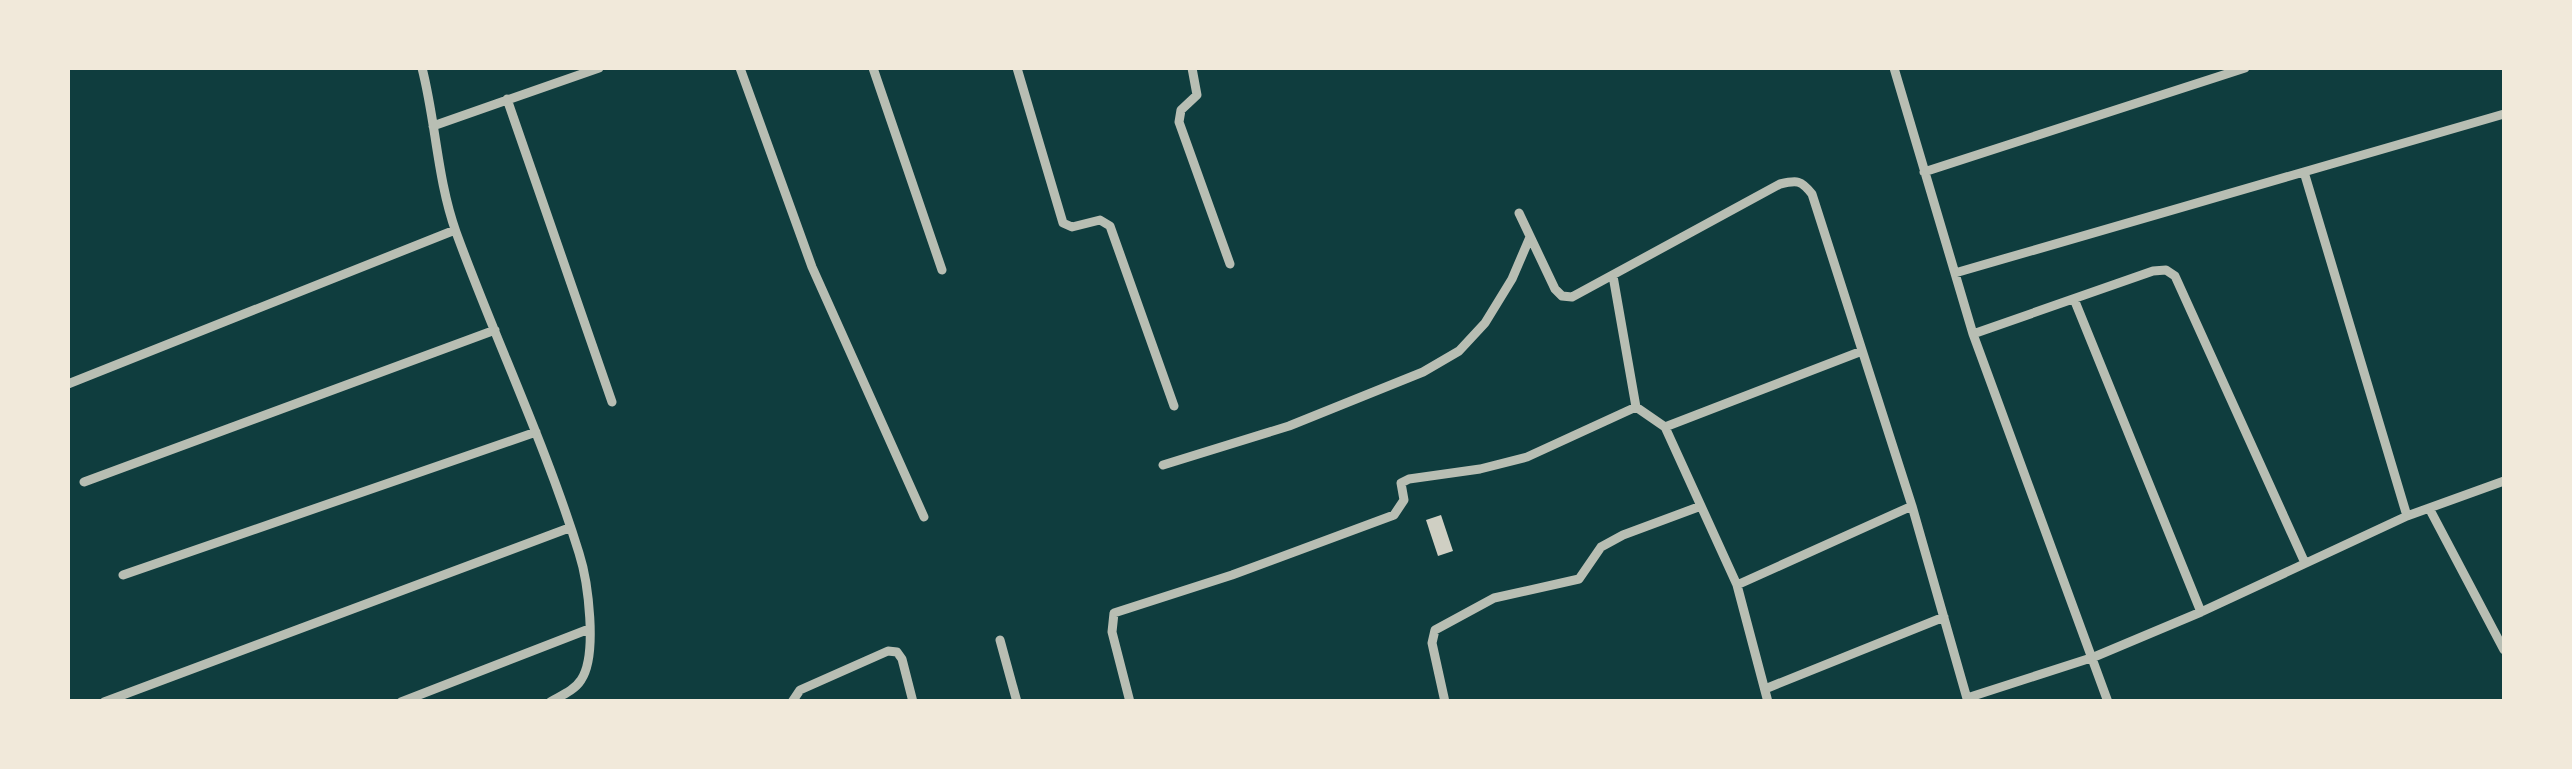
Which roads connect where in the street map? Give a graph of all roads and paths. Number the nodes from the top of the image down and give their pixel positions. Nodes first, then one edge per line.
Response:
1 (422, 68) edge
2 (599, 68) edge
3 (740, 68) edge
4 (873, 68) edge
5 (1016, 68) edge
6 (1192, 68) edge
7 (1894, 68) edge
8 (2245, 68) edge
9 (507, 99) junction
10 (2504, 114) edge
11 (433, 126) junction
12 (1924, 172) junction
13 (2304, 172) junction
14 (1520, 214) dead end
15 (456, 230) junction
16 (1530, 237) junction
17 (1230, 264) dead end
18 (942, 270) dead end
19 (1955, 274) junction
20 (1612, 276) junction
21 (2074, 298) junction
22 (495, 330) junction
23 (1973, 334) junction
24 (1862, 351) junction
25 (68, 384) edge
26 (612, 402) dead end
27 (1174, 406) dead end
28 (1636, 407) junction
29 (1666, 427) junction
30 (536, 432) junction
31 (1163, 465) dead end
32 (84, 482) dead end
33 (2504, 482) edge
34 (1701, 506) junction
35 (1912, 506) junction
36 (2428, 508) junction
37 (2407, 516) junction
38 (924, 517) dead end
39 (569, 528) junction
40 (2305, 562) junction
41 (124, 575) dead end
42 (1737, 585) junction
43 (2201, 612) junction
44 (1944, 617) junction
45 (589, 629) junction
46 (1000, 640) dead end
47 (2504, 650) edge
48 (2094, 657) junction
49 (1764, 689) junction
50 (1968, 700) edge
51 (104, 702) edge
52 (401, 702) edge
53 (550, 702) edge
54 (792, 702) edge
55 (913, 702) edge
56 (1017, 702) edge
57 (1130, 702) edge
58 (1445, 702) edge
59 (1768, 702) edge
60 (2108, 702) edge

1 - 11 street
2 - 9 street
3 - 38 street
4 - 18 street
5 - 27 street
6 - 17 street
7 - 12 street
8 - 12 street
9 - 11 street
9 - 26 street
10 - 13 street
11 - 15 street
12 - 19 street
13 - 19 street
13 - 37 street
14 - 16 street
15 - 22 street
15 - 25 street
16 - 20 street
16 - 31 street
19 - 23 street
20 - 24 street
20 - 28 street
21 - 23 street
21 - 40 street
21 - 43 street
22 - 30 street
22 - 32 street
23 - 48 street
24 - 29 street
24 - 35 street
28 - 29 street
28 - 57 street
29 - 34 street
30 - 39 street
30 - 41 street
33 - 36 street
34 - 42 street
34 - 58 street
35 - 42 street
35 - 44 street
36 - 37 street
36 - 47 street
37 - 40 street
39 - 45 street
39 - 51 street
40 - 43 street
42 - 49 street
43 - 48 street
44 - 49 street
44 - 50 street
45 - 52 street
45 - 53 street
46 - 56 street
48 - 50 street
48 - 60 street
49 - 59 street
54 - 55 street

